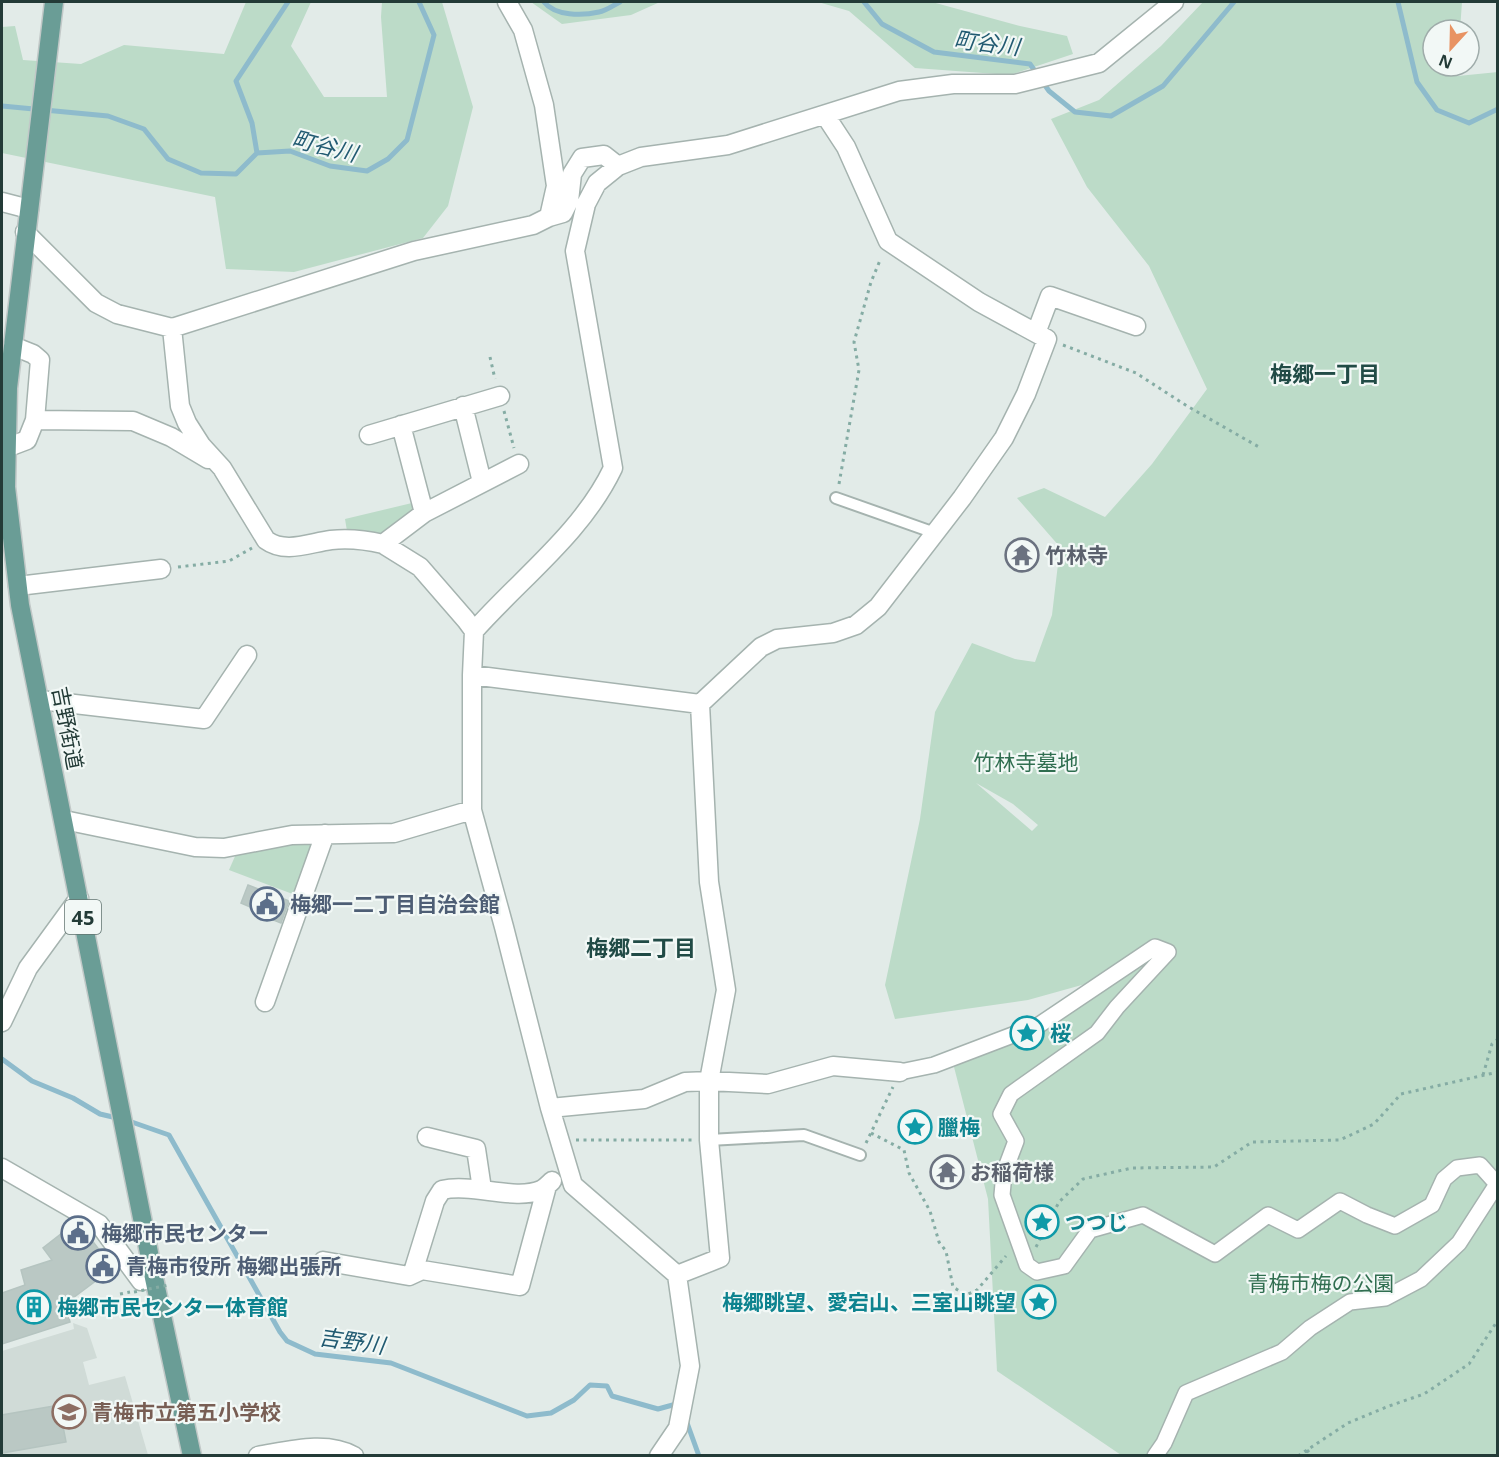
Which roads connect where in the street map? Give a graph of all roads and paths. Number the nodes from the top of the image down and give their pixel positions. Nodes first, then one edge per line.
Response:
1 (54, 2) edge
2 (507, 2) edge
3 (1174, 2) edge
4 (825, 115) junction
5 (618, 166) junction
6 (2, 202) edge
7 (29, 209) junction
8 (549, 217) junction
9 (25, 232) junction
10 (888, 242) junction
11 (1136, 326) dead end
12 (172, 328) junction
13 (1041, 336) junction
14 (13, 346) junction
15 (500, 396) dead end
16 (463, 406) junction
17 (35, 420) junction
18 (401, 425) junction
19 (4, 427) edge
20 (369, 435) dead end
21 (1259, 447) dead end
22 (6, 448) junction
23 (519, 464) dead end
24 (222, 468) junction
25 (482, 482) junction
26 (836, 498) joint
27 (424, 513) junction
28 (935, 533) junction
29 (266, 540) junction
30 (383, 544) junction
31 (8, 566) edge
32 (161, 569) joint
33 (18, 586) junction
34 (474, 631) junction
35 (247, 655) dead end
36 (472, 675) junction
37 (40, 700) junction
38 (700, 704) junction
39 (472, 810) junction
40 (64, 820) junction
41 (325, 834) junction
42 (79, 898) junction
43 (265, 1002) dead end
44 (2, 1022) edge
45 (1497, 1039) edge
46 (900, 1072) junction
47 (1497, 1072) edge
48 (1483, 1076) junction
49 (709, 1081) junction
50 (550, 1108) junction
51 (871, 1133) junction
52 (427, 1137) dead end
53 (709, 1140) junction
54 (560, 1141) junction
55 (860, 1155) joint
56 (2, 1168) edge
57 (568, 1170) junction
58 (547, 1185) junction
59 (482, 1189) junction
60 (323, 1261) dead end
61 (1028, 1265) junction
62 (413, 1272) junction
63 (677, 1275) junction
64 (162, 1281) junction
65 (134, 1292) dead end
66 (1497, 1320) edge
67 (1307, 1450) junction
68 (192, 1455) edge
69 (258, 1455) edge
70 (354, 1455) edge
71 (659, 1455) edge
72 (1155, 1455) edge
73 (1298, 1455) edge
74 (1312, 1455) edge

1 - 7 main road, 吉野街道 / 45
2 - 8 street
3 - 4 street
4 - 5 street
4 - 10 street
5 - 8 street
5 - 34 street
6 - 7 street
7 - 9 main road, 吉野街道 / 45
8 - 12 street
9 - 12 street
9 - 14 main road, 吉野街道 / 45
10 - 13 street
10 - 26 path
11 - 13 street
12 - 24 street
13 - 21 path
13 - 28 street
14 - 17 street
14 - 19 main road, 吉野街道 / 45
15 - 16 street
16 - 18 street
16 - 25 street
17 - 22 street
17 - 24 street
18 - 20 street
18 - 27 street
19 - 22 main road, 吉野街道 / 45
22 - 31 main road, 吉野街道 / 45
23 - 25 street
24 - 29 street
25 - 27 street
26 - 28 lane
27 - 30 street
28 - 38 street
29 - 30 street
29 - 32 path
30 - 34 street
31 - 33 main road, 吉野街道 / 45
32 - 33 street
33 - 37 main road, 吉野街道 / 45
34 - 36 street
35 - 37 street
36 - 38 street
36 - 39 street
37 - 40 main road, 吉野街道 / 45
38 - 49 street
39 - 41 street
39 - 50 street
40 - 41 street
40 - 42 main road, 吉野街道 / 45
41 - 43 street
42 - 44 street
42 - 64 main road, 吉野街道 / 45
45 - 48 path
46 - 49 street
46 - 51 path
46 - 61 street
47 - 48 path
48 - 61 path
49 - 50 street
49 - 53 street
50 - 54 street
51 - 55 path
51 - 61 path
52 - 59 street
53 - 54 path
53 - 55 lane
53 - 63 street
54 - 57 street
56 - 64 street
57 - 58 street
57 - 63 street
58 - 59 street
58 - 62 street
59 - 62 street
60 - 62 street
61 - 72 street
63 - 71 street
64 - 65 path, bridge
64 - 68 main road, 吉野街道 / 45
66 - 67 path
67 - 73 path
67 - 74 path
69 - 70 street

